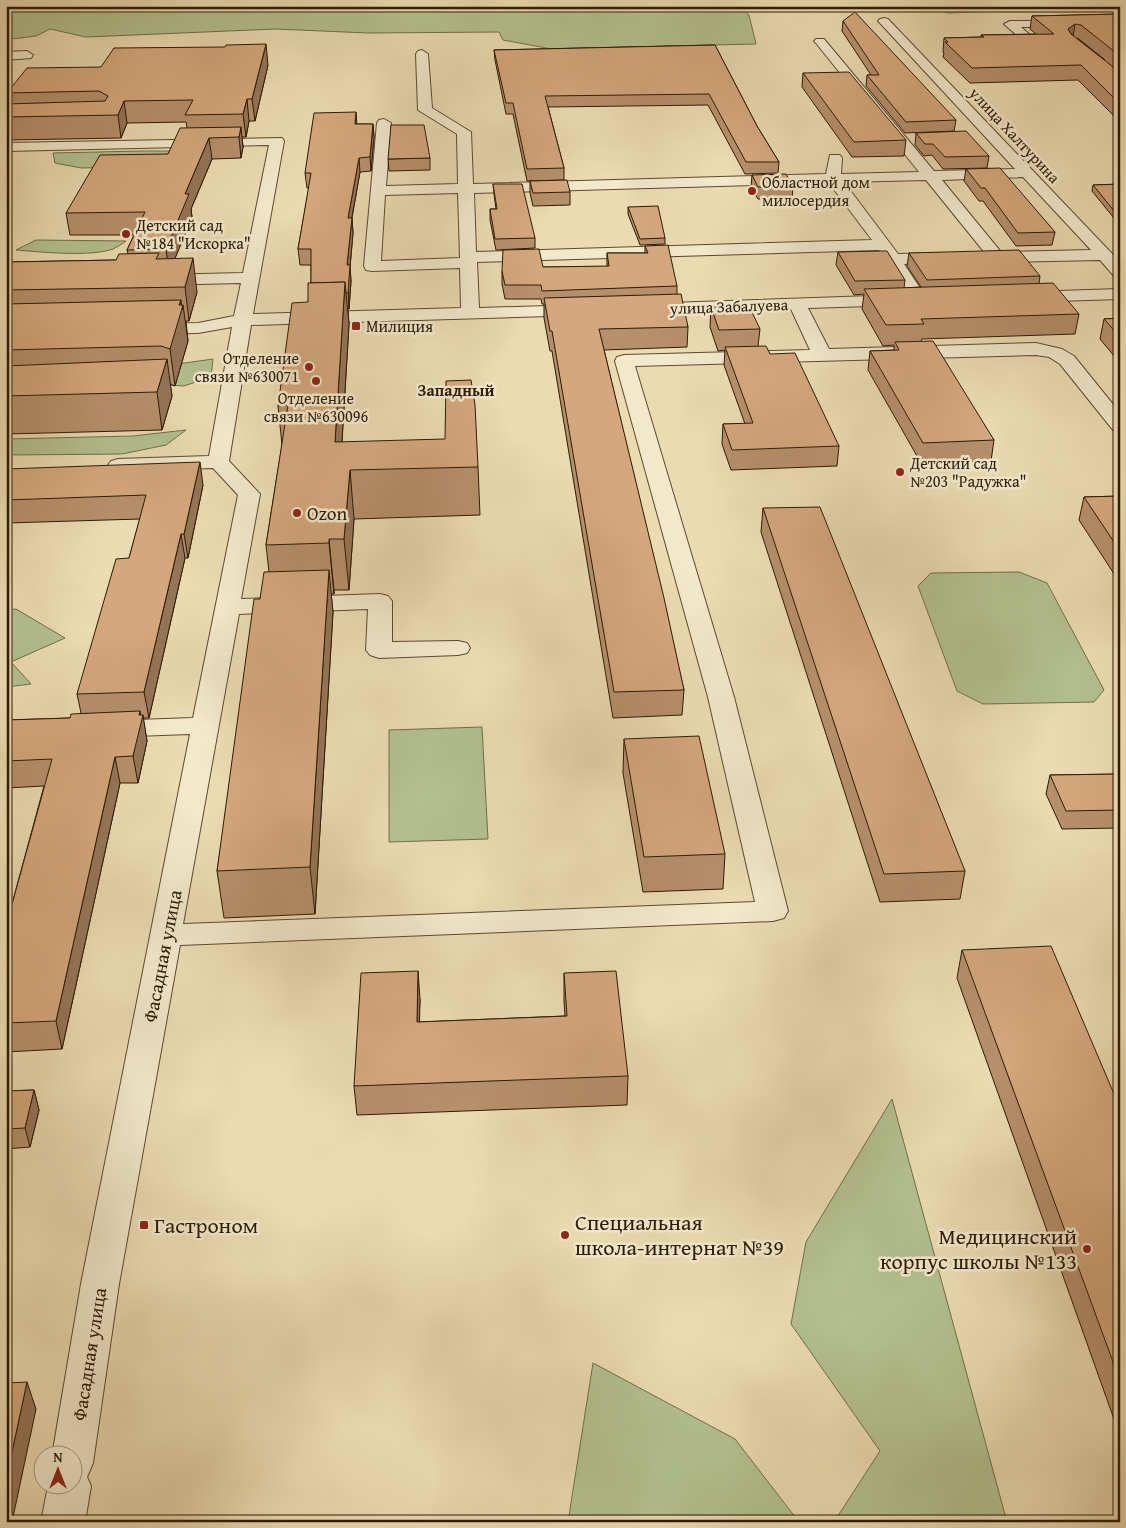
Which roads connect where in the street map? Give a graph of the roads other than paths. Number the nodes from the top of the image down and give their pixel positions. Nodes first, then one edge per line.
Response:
1 (884, 21) dead end
2 (1120, 23) edge
3 (820, 41) dead end
4 (1033, 43) edge
5 (422, 54) dead end
6 (27, 55) dead end
7 (6, 56) edge
8 (384, 123) dead end
9 (992, 136) junction
10 (974, 137) edge
11 (917, 138) edge
12 (899, 139) junction
13 (6, 147) edge
14 (834, 158) dead end
15 (1026, 173) junction
16 (929, 176) junction
17 (834, 178) junction
18 (466, 188) junction
19 (378, 191) junction
20 (884, 245) junction
21 (1104, 255) junction
22 (997, 257) junction
23 (894, 259) junction
24 (468, 260) junction
25 (1120, 272) edge
26 (250, 278) junction
27 (142, 280) edge
28 (1120, 294) edge
29 (1005, 297) edge
30 (938, 299) edge
31 (919, 300) junction
32 (797, 304) junction
33 (628, 309) edge
34 (599, 310) edge
35 (470, 313) junction
36 (244, 320) junction
37 (131, 329) edge
38 (822, 355) junction
39 (1120, 426) edge
40 (218, 462) junction
41 (103, 466) edge
42 (228, 606) junction
43 (458, 648) dead end
44 (205, 726) junction
45 (86, 730) edge
46 (166, 935) junction
47 (75, 1446) edge
48 (67, 1496) edge
49 (63, 1522) edge

1 - 9 street, улица Халтурина
2 - 4 street
3 - 12 street
5 - 18 street
6 - 7 street
8 - 19 street
9 - 10 street
9 - 15 street, улица Халтурина
11 - 12 street
12 - 16 street
13 - 26 street
14 - 17 street
15 - 16 street
15 - 21 street, улица Халтурина
16 - 17 street
16 - 22 street
17 - 18 street
17 - 20 street
18 - 19 street
18 - 24 street
19 - 24 street
20 - 23 street
20 - 24 street
21 - 22 street
21 - 25 street, улица Халтурина
22 - 23 street
23 - 31 street
24 - 35 street
26 - 27 street
26 - 36 street
28 - 29 street
30 - 31 street, улица Забалуева
31 - 32 street, улица Забалуева
32 - 33 street, улица Забалуева
32 - 38 street
34 - 35 street
35 - 36 street
36 - 37 street
36 - 40 street
38 - 39 street
38 - 46 street
40 - 41 street
40 - 42 street, Фасадная улица
42 - 43 street
42 - 44 street, Фасадная улица
44 - 45 street
44 - 46 street, Фасадная улица
46 - 47 street, Фасадная улица
48 - 49 street

